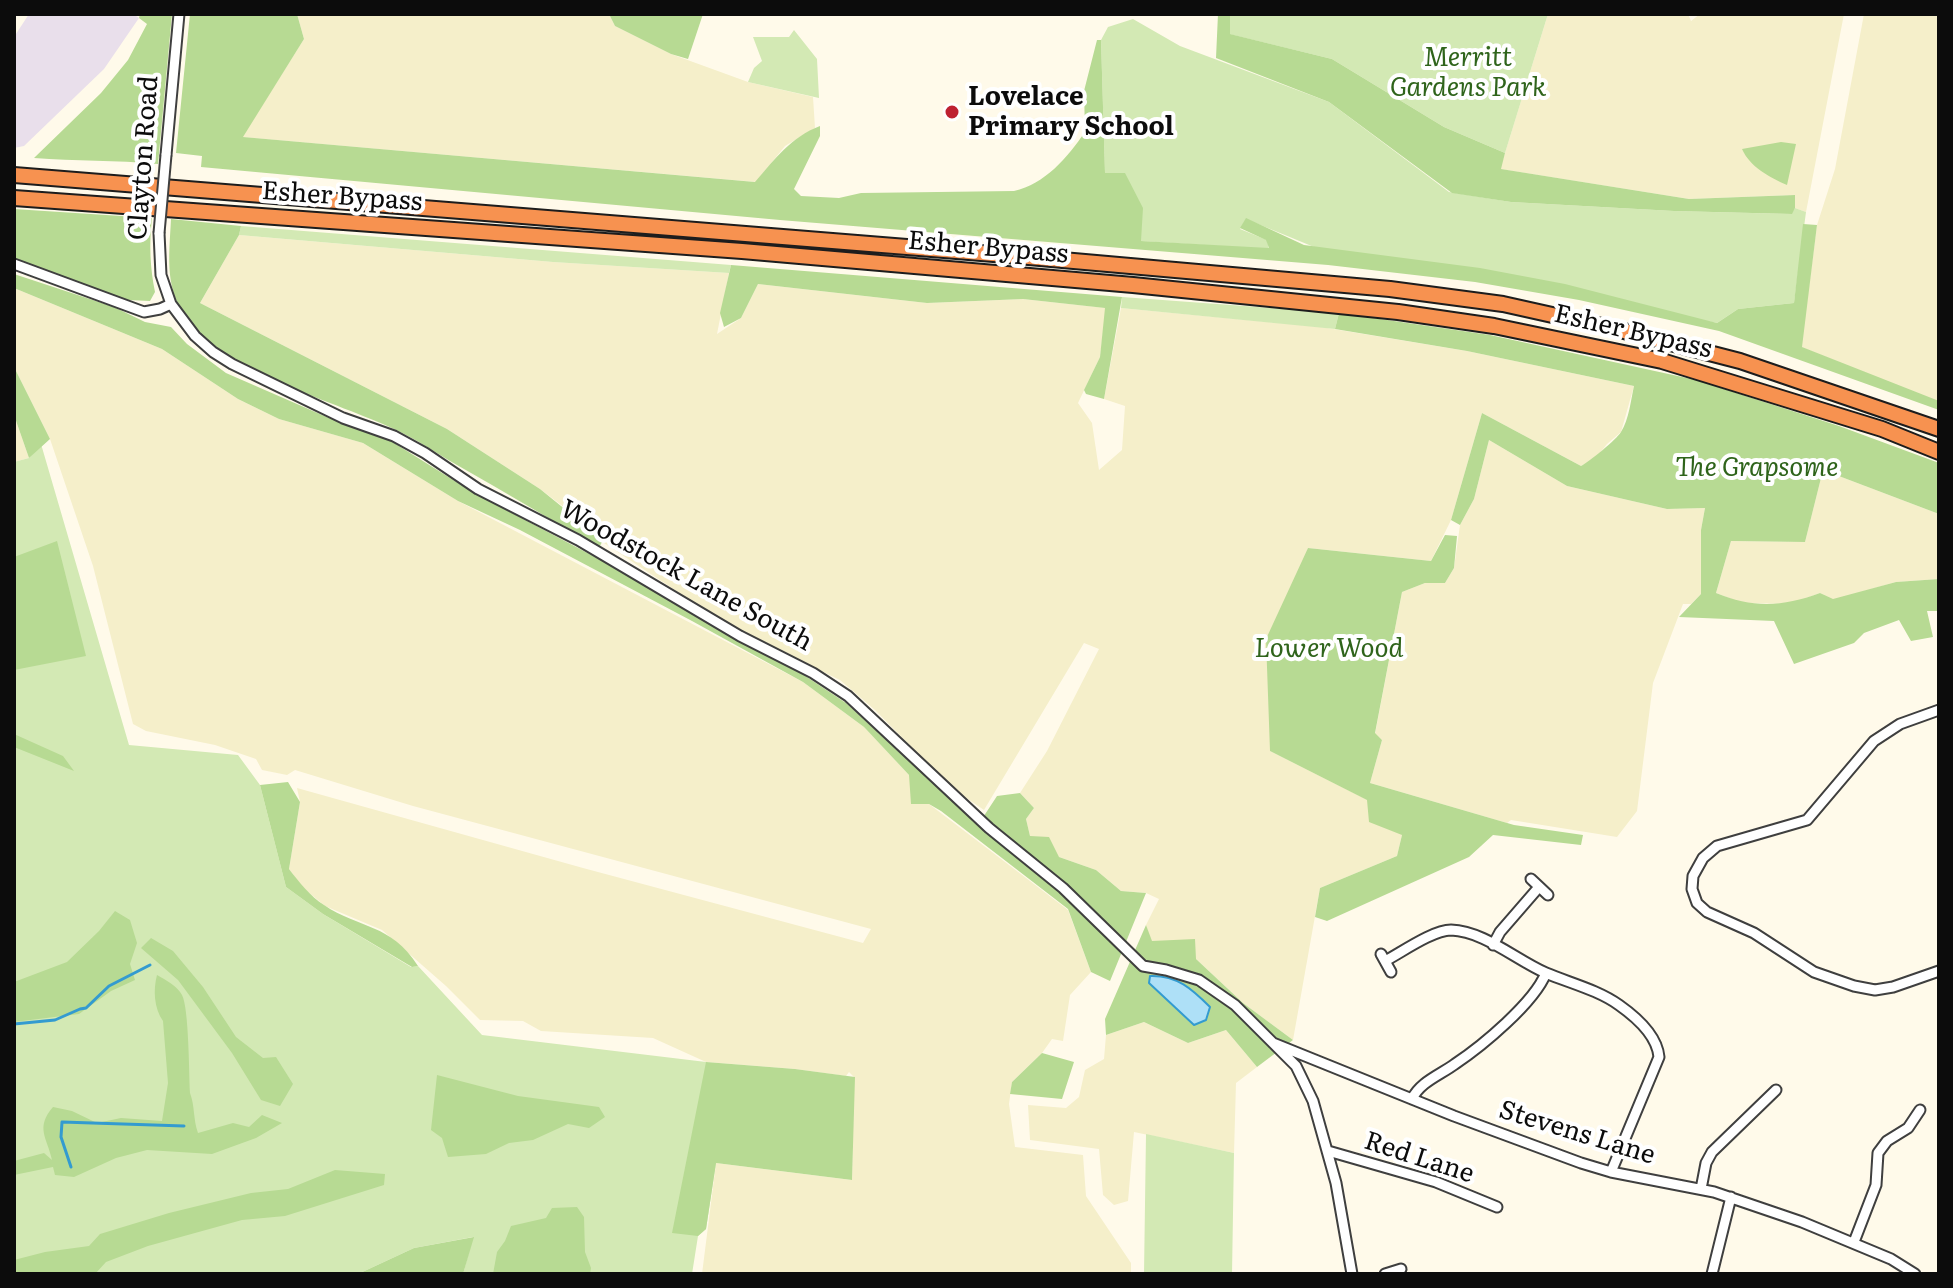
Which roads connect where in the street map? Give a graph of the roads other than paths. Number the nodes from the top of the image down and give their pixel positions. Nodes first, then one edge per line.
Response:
1 (179, 14) edge
2 (14, 175) edge
3 (14, 198) edge
4 (14, 264) edge
5 (171, 304) junction
6 (1939, 429) edge
7 (1939, 452) edge
8 (1939, 710) edge
9 (1531, 879) dead end
10 (1539, 887) junction
11 (1548, 895) dead end
12 (1493, 945) junction
13 (1939, 971) edge
14 (1391, 972) dead end
15 (1546, 973) junction
16 (1273, 1042) junction
17 (1306, 1055) junction
18 (1296, 1066) junction
19 (1776, 1090) dead end
20 (1412, 1099) junction
21 (1920, 1110) dead end
22 (1328, 1151) junction
23 (1611, 1172) junction
24 (1701, 1189) junction
25 (1731, 1197) junction
26 (1497, 1207) dead end
27 (1854, 1242) junction
28 (1401, 1269) dead end
29 (1352, 1274) edge
30 (1385, 1274) edge
31 (1712, 1274) edge
32 (1915, 1274) edge

1 - 5 street, Clayton Road, bridge
2 - 6 highway, Esher Bypass
3 - 7 highway, Esher Bypass
4 - 5 street
5 - 16 street, Woodstock Lane South
8 - 13 street
9 - 10 street
10 - 11 street
10 - 12 street
12 - 14 street
12 - 15 street
15 - 20 street
15 - 23 street
16 - 17 street, Stevens Lane
16 - 18 street, Red Lane
17 - 18 street
17 - 20 street, Stevens Lane
18 - 22 street, Red Lane
19 - 24 street
20 - 23 street, Stevens Lane
21 - 27 street
22 - 26 street, Red Lane
22 - 29 street, Red Lane
23 - 24 street, Stevens Lane
24 - 25 street, Stevens Lane
25 - 27 street, Stevens Lane
25 - 31 street
27 - 32 street, Stevens Lane
28 - 30 street

